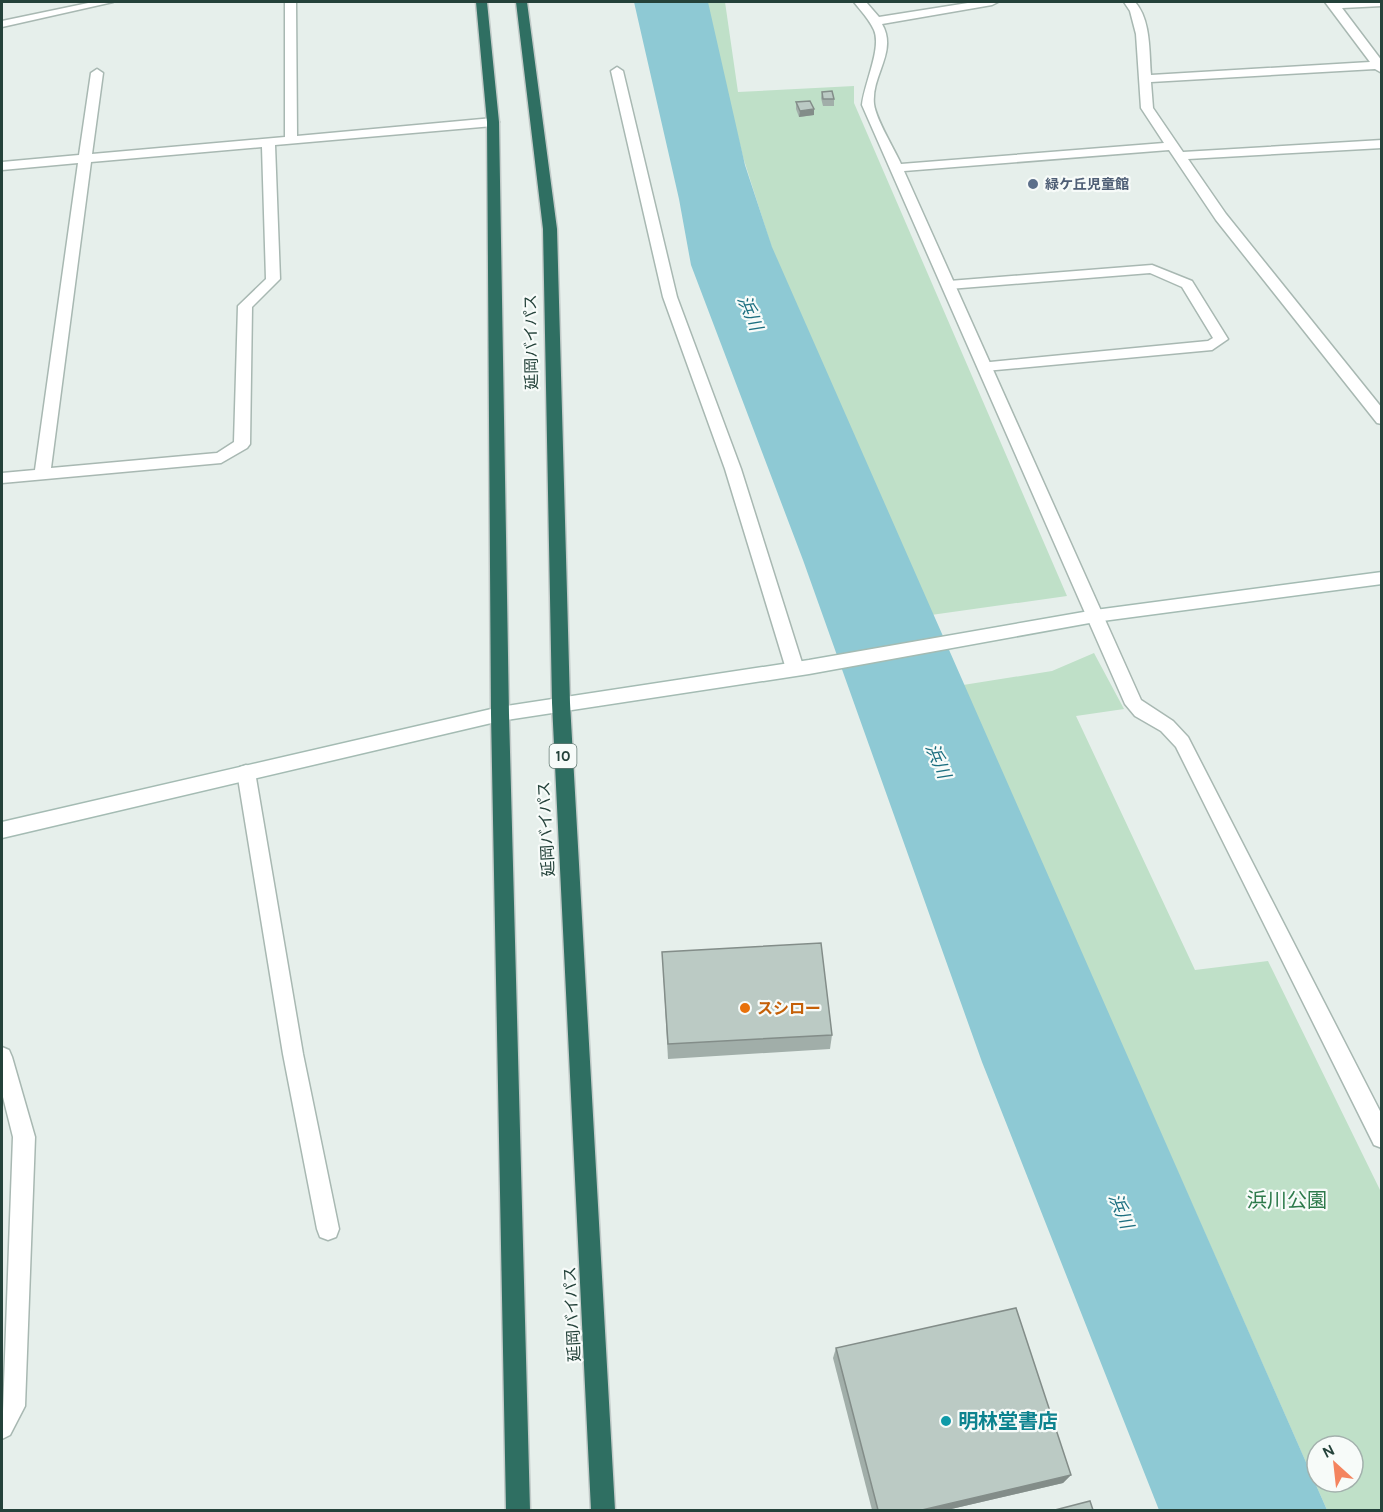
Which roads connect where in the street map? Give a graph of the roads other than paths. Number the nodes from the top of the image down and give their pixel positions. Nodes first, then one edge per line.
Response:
1 (107, 2) edge
2 (290, 2) edge
3 (481, 2) edge
4 (521, 2) edge
5 (860, 2) edge
6 (992, 2) edge
7 (1130, 2) edge
8 (1333, 3) edge
9 (1382, 3) edge
10 (878, 21) junction
11 (2, 24) edge
12 (1380, 68) edge
13 (617, 71) dead end
14 (98, 73) dead end
15 (1145, 79) junction
16 (493, 122) junction
17 (291, 139) junction
18 (268, 141) junction
19 (1382, 144) edge
20 (1176, 151) junction
21 (86, 158) junction
22 (2, 166) edge
23 (897, 168) junction
24 (949, 285) junction
25 (985, 366) junction
26 (1382, 419) edge
27 (42, 474) junction
28 (2, 478) edge
29 (1382, 578) edge
30 (1095, 616) junction
31 (802, 668) junction
32 (561, 704) junction
33 (500, 714) junction
34 (246, 772) junction
35 (2, 830) edge
36 (2, 1057) edge
37 (1382, 1138) edge
38 (328, 1229) dead end
39 (2, 1427) edge
40 (519, 1510) edge
41 (603, 1510) edge

1 - 11 street
2 - 17 street
3 - 16 highway
4 - 32 highway, 延岡バイパス / 10
5 - 10 street
6 - 10 street
7 - 15 street
8 - 9 street
8 - 12 street
10 - 23 street
12 - 15 street
13 - 31 street
14 - 21 street
15 - 20 street
16 - 17 street
16 - 33 highway
17 - 18 street
18 - 21 street
18 - 27 street
19 - 20 street
20 - 23 street
20 - 26 street
21 - 22 street
21 - 27 street
23 - 24 street
24 - 25 street
24 - 25 street
25 - 30 street
27 - 28 street
29 - 30 street
30 - 31 street
30 - 37 street
31 - 32 street
32 - 33 street
32 - 41 highway, 延岡バイパス / 10
33 - 34 street
33 - 40 highway
34 - 35 street
34 - 38 street
36 - 39 street

